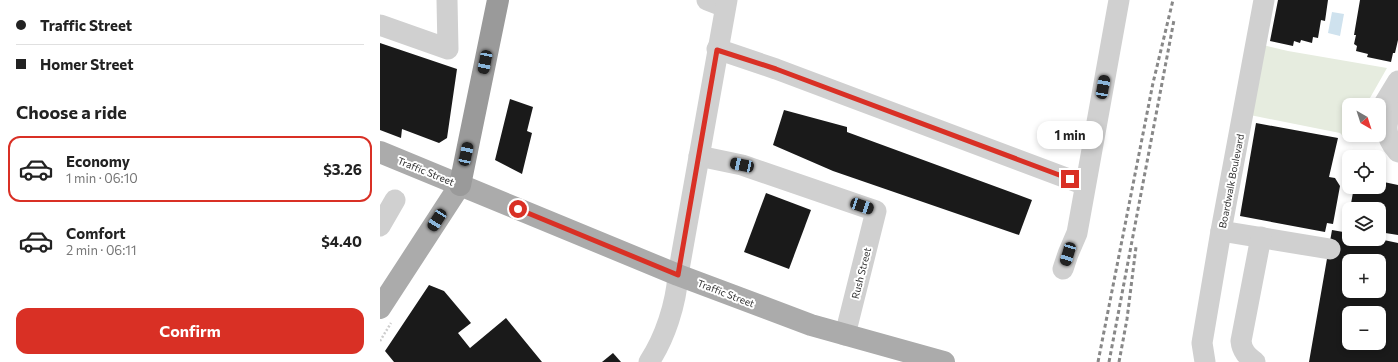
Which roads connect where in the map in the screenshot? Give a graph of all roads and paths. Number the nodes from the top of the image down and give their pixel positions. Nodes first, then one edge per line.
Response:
1 (447, 0) edge
2 (498, 0) edge
3 (1120, 0) edge
4 (1264, 0) edge
5 (720, 2) edge
6 (380, 25) edge
7 (717, 50) junction
8 (1398, 81) edge
9 (1398, 99) edge
10 (1386, 101) edge
11 (1381, 142) edge
12 (380, 152) edge
13 (1398, 152) edge
14 (699, 156) junction
15 (1398, 163) edge
16 (460, 185) junction
17 (1085, 185) junction
18 (395, 200) dead end
19 (380, 226) edge
20 (1221, 232) junction
21 (1261, 237) junction
22 (1330, 249) dead end
23 (1063, 269) dead end
24 (678, 275) junction
25 (381, 302) edge
26 (845, 335) junction
27 (649, 362) edge
28 (944, 362) edge
29 (1205, 362) edge
30 (1255, 362) edge

1 - 6 street
2 - 16 highway
3 - 17 street
4 - 20 street, Boardwalk Boulevard
5 - 7 street
7 - 14 street
7 - 17 street
8 - 10 street
9 - 13 street
11 - 15 street
12 - 16 main road, Traffic Street
14 - 24 street
14 - 26 street, Rush Street
16 - 24 main road, Traffic Street
16 - 25 main road
17 - 23 street
18 - 19 street
20 - 21 street
20 - 29 street, Boardwalk Boulevard
21 - 22 street
21 - 30 street
24 - 26 main road, Traffic Street
24 - 27 street
26 - 28 main road, Traffic Street

